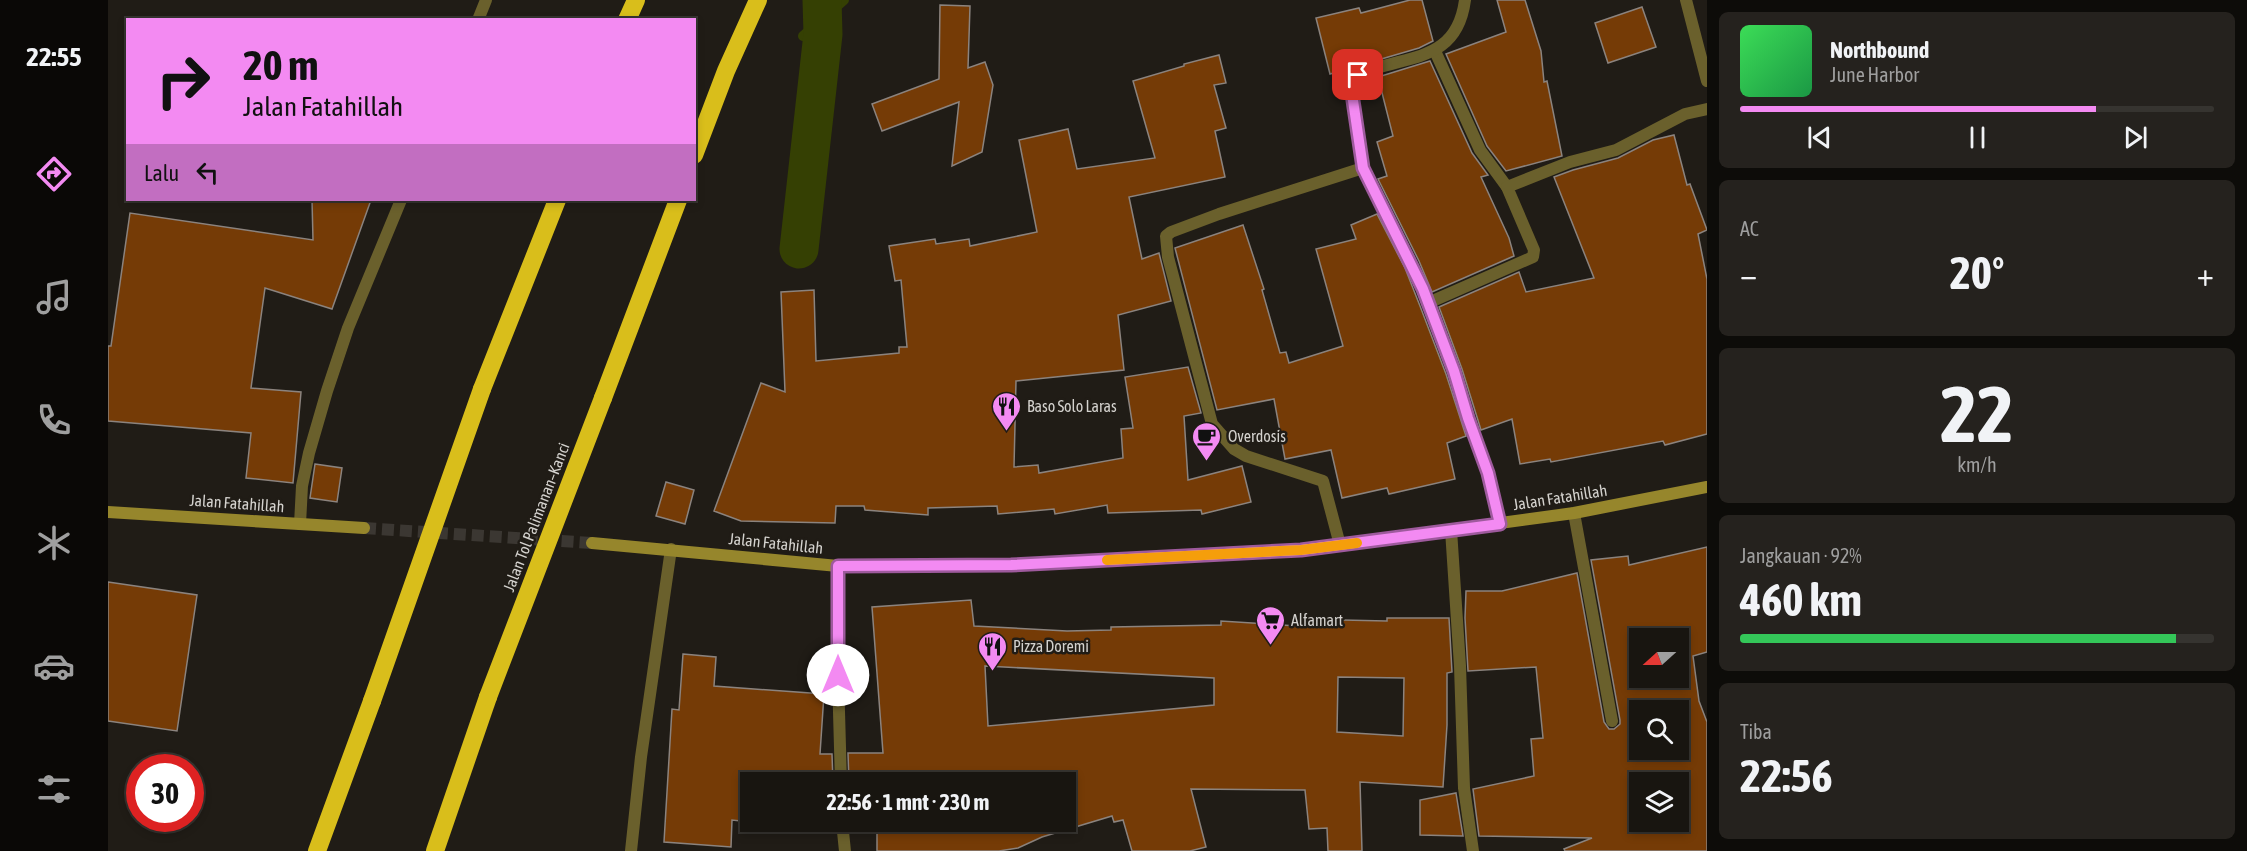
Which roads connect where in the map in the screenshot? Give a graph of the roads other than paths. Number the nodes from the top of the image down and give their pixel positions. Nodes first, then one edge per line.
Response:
1 (486, 0) edge
2 (636, 0) edge
3 (758, 0) edge
4 (1465, 0) edge
5 (1686, 0) edge
6 (479, 18) edge
7 (628, 18) edge
8 (1435, 51) junction
9 (1707, 81) edge
10 (1707, 109) edge
11 (696, 150) edge
12 (1363, 168) junction
13 (1507, 187) junction
14 (401, 201) edge
15 (556, 201) edge
16 (678, 201) edge
17 (1428, 303) junction
18 (1707, 487) edge
19 (108, 512) edge
20 (1574, 513) junction
21 (300, 524) junction
22 (1500, 524) junction
23 (364, 528) tunnel mouth
24 (1451, 530) junction
25 (592, 543) tunnel mouth
26 (1340, 545) junction
27 (671, 549) junction
28 (838, 566) junction
29 (1612, 721) dead end
30 (841, 772) edge
31 (843, 832) edge
32 (317, 851) edge
33 (435, 851) edge
34 (631, 851) edge
35 (845, 851) edge
36 (1473, 851) edge

1 - 6 street
2 - 7 highway
3 - 11 highway
4 - 8 street
5 - 9 street
8 - 12 street
8 - 13 street
10 - 13 street
12 - 17 street
12 - 26 street
13 - 17 street
14 - 21 street
15 - 32 highway, bridge
16 - 33 highway, Jalan Tol Palimanan–Kanci, bridge
17 - 22 street
18 - 20 street, Jalan Fatahillah
19 - 21 street, Jalan Fatahillah
20 - 22 street, Jalan Fatahillah
20 - 29 street
21 - 23 street, Jalan Fatahillah
22 - 24 street, Jalan Fatahillah
24 - 26 street, Jalan Fatahillah
24 - 36 street
25 - 27 street, Jalan Fatahillah
26 - 28 street, Jalan Fatahillah
27 - 28 street, Jalan Fatahillah
27 - 34 street
28 - 30 street
31 - 35 street

